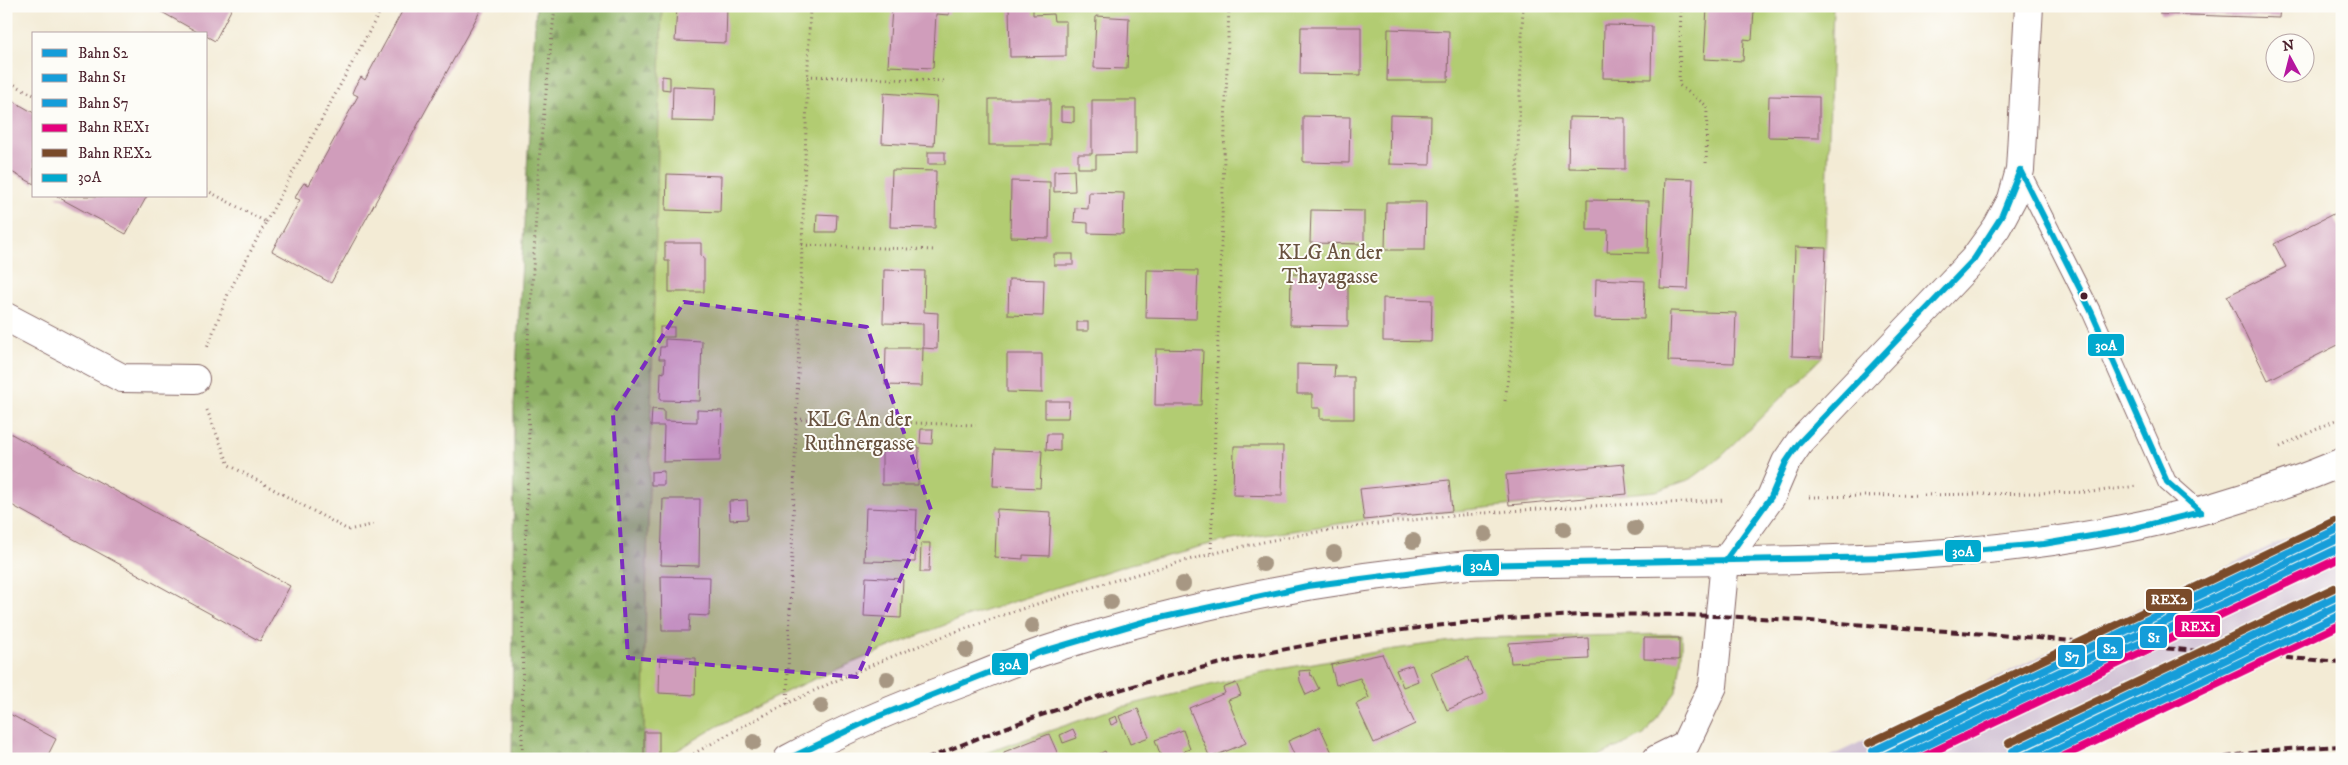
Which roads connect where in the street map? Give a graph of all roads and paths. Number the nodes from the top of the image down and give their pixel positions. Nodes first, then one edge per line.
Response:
1 (383, 6) edge
2 (555, 6) edge
3 (810, 6) edge
4 (1229, 6) edge
5 (1523, 6) edge
6 (1681, 6) edge
7 (2029, 6) edge
8 (807, 76) junction
9 (6, 80) edge
10 (944, 81) dead end
11 (32, 94) edge
12 (1706, 166) dead end
13 (2020, 170) junction
14 (208, 191) edge
15 (266, 222) junction
16 (802, 245) junction
17 (936, 250) dead end
18 (6, 317) edge
19 (196, 379) junction
20 (1505, 401) dead end
21 (796, 419) junction
22 (976, 425) dead end
23 (2342, 462) edge
24 (2201, 512) junction
25 (376, 524) dead end
26 (1211, 553) dead end
27 (1725, 561) junction
28 (787, 704) dead end
29 (522, 759) edge
30 (788, 759) edge
31 (1657, 759) edge

1 - 15 path
2 - 29 path
3 - 8 path
4 - 26 path
5 - 20 path
6 - 12 path
7 - 13 street
8 - 10 path
8 - 16 path
9 - 11 path
13 - 24 lane
13 - 27 street
14 - 15 path
15 - 19 path
16 - 17 path
16 - 21 path
18 - 19 street
19 - 25 path
21 - 22 path
21 - 28 path
23 - 24 street
24 - 27 street
27 - 30 street
27 - 31 street

